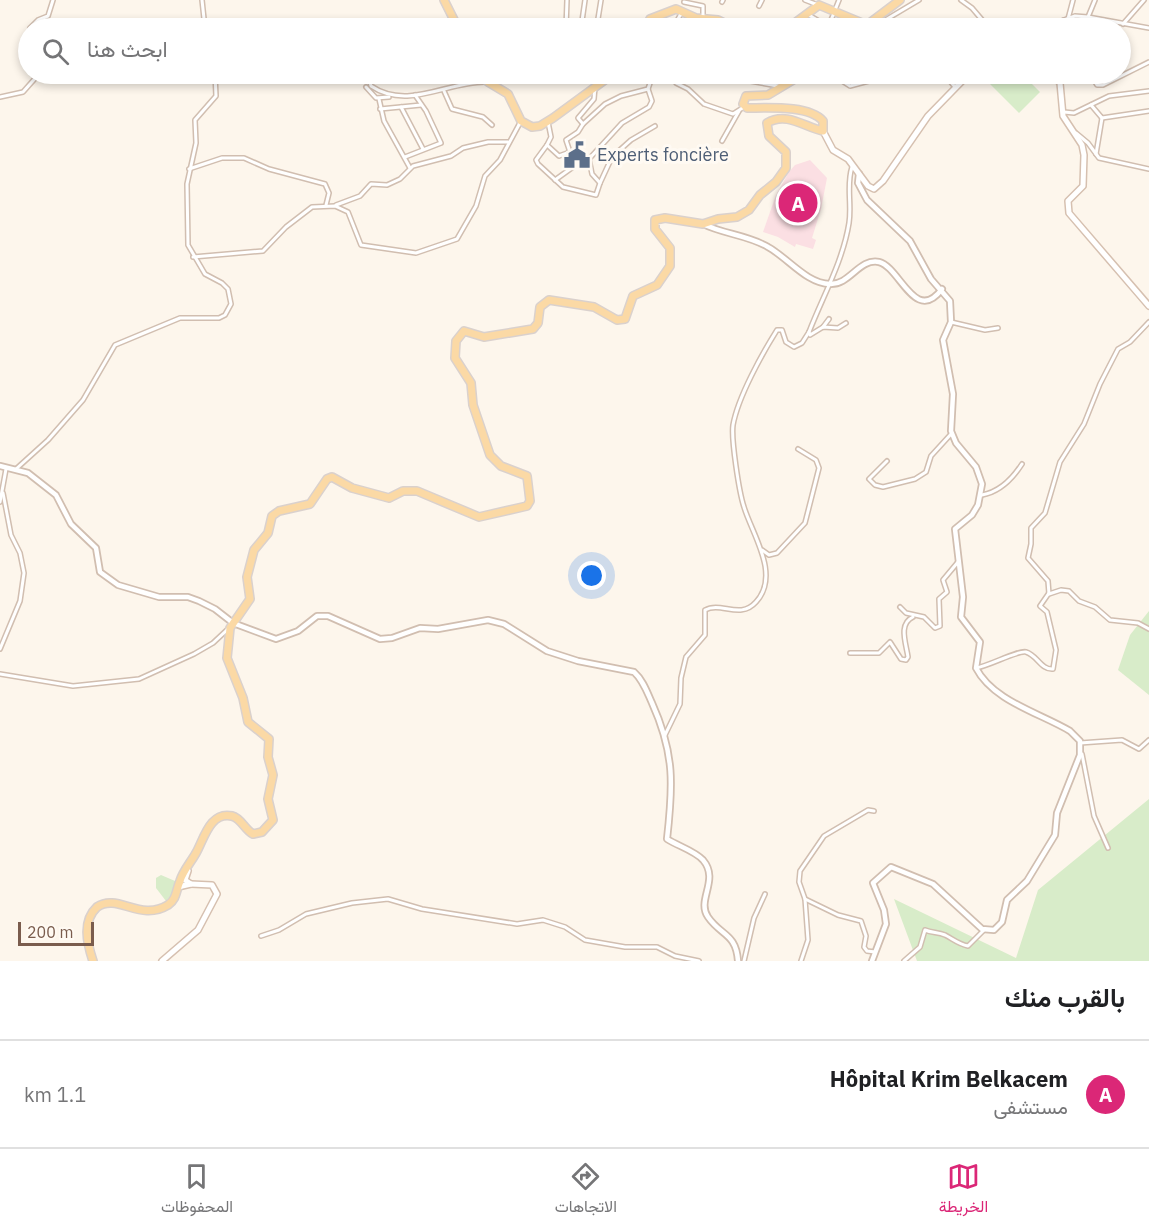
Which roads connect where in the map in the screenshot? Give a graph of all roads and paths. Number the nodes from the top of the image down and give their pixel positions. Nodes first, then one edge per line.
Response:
1 (53, 0) edge
2 (202, 0) edge
3 (444, 0) edge
4 (567, 0) edge
5 (585, 0) edge
6 (601, 0) edge
7 (762, 0) edge
8 (806, 0) edge
9 (839, 0) edge
10 (900, 0) edge
11 (919, 0) edge
12 (961, 0) edge
13 (1073, 0) edge
14 (1095, 0) edge
15 (1144, 0) edge
16 (685, 1) edge
17 (819, 5) junction
18 (759, 6) dead end
19 (681, 10) junction
20 (834, 12) junction
21 (807, 14) junction
22 (1088, 17) junction
23 (43, 18) edge
24 (204, 18) edge
25 (453, 18) edge
26 (566, 18) edge
27 (582, 18) edge
28 (598, 18) edge
29 (652, 18) edge
30 (678, 18) edge
31 (703, 18) joint
32 (802, 18) edge
33 (813, 18) edge
34 (832, 18) edge
35 (848, 18) edge
36 (878, 18) edge
37 (889, 18) edge
38 (980, 18) edge
39 (1067, 18) edge
40 (1081, 18) edge
41 (1093, 18) edge
42 (1129, 18) edge
43 (1131, 25) edge
44 (1149, 28) edge
45 (1149, 62) edge
46 (1131, 71) edge
47 (30, 84) edge
48 (215, 84) edge
49 (370, 84) edge
50 (468, 84) edge
51 (491, 84) edge
52 (599, 84) edge
53 (650, 84) edge
54 (677, 84) edge
55 (769, 84) edge
56 (785, 84) edge
57 (953, 84) edge
58 (960, 84) edge
59 (1059, 84) edge
60 (366, 87) dead end
61 (595, 87) junction
62 (780, 87) junction
63 (956, 88) junction
64 (648, 89) junction
65 (444, 91) junction
66 (1149, 91) edge
67 (415, 95) junction
68 (391, 96) junction
69 (0, 97) edge
70 (379, 99) junction
71 (421, 105) junction
72 (1091, 105) junction
73 (400, 107) junction
74 (380, 109) junction
75 (742, 109) junction
76 (1149, 111) edge
77 (1062, 112) junction
78 (1102, 118) junction
79 (521, 121) junction
80 (548, 122) junction
81 (583, 124) junction
82 (492, 125) dead end
83 (654, 126) dead end
84 (824, 130) junction
85 (1072, 131) junction
86 (722, 141) dead end
87 (508, 142) junction
88 (547, 145) junction
89 (423, 149) junction
90 (1096, 154) junction
91 (405, 158) junction
92 (853, 166) junction
93 (573, 167) dead end
94 (410, 168) junction
95 (189, 169) junction
96 (1149, 169) edge
97 (859, 174) junction
98 (555, 180) junction
99 (600, 183) junction
100 (326, 206) junction
101 (335, 206) junction
102 (703, 224) junction
103 (193, 257) junction
104 (829, 284) junction
105 (942, 288) junction
106 (1148, 302) edge
107 (829, 319) dead end
108 (951, 322) junction
109 (1149, 322) edge
110 (846, 323) dead end
111 (823, 327) junction
112 (998, 328) dead end
113 (809, 332) junction
114 (952, 433) junction
115 (798, 448) dead end
116 (888, 461) dead end
117 (1022, 464) dead end
118 (3, 468) edge
119 (16, 469) junction
120 (3, 493) junction
121 (982, 495) junction
122 (0, 502) edge
123 (761, 549) junction
124 (960, 561) junction
125 (1049, 593) junction
126 (900, 607) dead end
127 (915, 616) junction
128 (232, 624) junction
129 (1149, 629) edge
130 (0, 649) edge
131 (850, 653) dead end
132 (976, 668) junction
133 (0, 674) edge
134 (665, 735) junction
135 (1149, 740) edge
136 (1080, 745) junction
137 (874, 811) dead end
138 (1108, 848) dead end
139 (191, 861) junction
140 (191, 884) junction
141 (178, 887) junction
142 (765, 894) dead end
143 (805, 898) junction
144 (984, 930) junction
145 (261, 936) dead end
146 (876, 952) junction
147 (93, 961) edge
148 (162, 961) edge
149 (699, 961) edge
150 (738, 961) edge
151 (744, 961) edge
152 (801, 961) edge
153 (872, 961) edge
154 (904, 961) edge

1 - 23 street
2 - 24 street
3 - 25 main road
4 - 26 street
5 - 27 street
6 - 28 street
7 - 18 street
8 - 17 street
9 - 20 street
10 - 36 main road
11 - 37 street
12 - 38 street
13 - 39 street
14 - 22 street
15 - 42 street
16 - 19 street
16 - 31 street
17 - 20 main road
17 - 21 main road
19 - 29 main road
19 - 30 street
19 - 31 main road
20 - 34 street
20 - 35 main road
21 - 32 main road
21 - 33 street
22 - 40 street
22 - 41 street
43 - 44 street
45 - 46 street
47 - 69 street
48 - 95 street
49 - 68 street
50 - 65 street
51 - 79 main road
52 - 61 main road
53 - 64 street
54 - 75 street
55 - 62 street
56 - 62 main road
57 - 63 street
58 - 63 main road
59 - 77 main road
60 - 70 street
61 - 80 main road
61 - 81 street
62 - 75 main road
63 - 97 main road
64 - 81 street
64 - 99 street
65 - 67 street
65 - 82 street
66 - 72 street
67 - 68 street
67 - 71 street
68 - 70 street
70 - 74 street
71 - 73 street
71 - 89 street
72 - 77 street
72 - 78 street
73 - 74 street
73 - 89 street
74 - 91 street
75 - 84 main road
75 - 86 street
76 - 78 street
77 - 85 main road
78 - 90 street
79 - 80 main road
79 - 87 street
80 - 88 street
81 - 88 street
83 - 99 street
84 - 92 main road
84 - 102 main road
85 - 90 street
85 - 106 main road
87 - 94 street
87 - 101 street
88 - 98 street
89 - 91 street
90 - 96 street
91 - 94 street
92 - 97 main road
92 - 104 street
93 - 98 street
94 - 101 street
95 - 100 street
95 - 103 street
97 - 105 street
98 - 99 street
100 - 101 street
100 - 103 street
102 - 104 street
102 - 128 main road
103 - 119 street
104 - 105 street
104 - 113 street
105 - 108 street
107 - 111 street
108 - 112 street
108 - 114 street
109 - 125 street
110 - 111 street
111 - 113 street
113 - 123 street
114 - 116 street
114 - 121 street
115 - 123 street
117 - 121 street
118 - 119 street
118 - 120 street
119 - 128 street
120 - 122 street
120 - 130 street
121 - 124 street
123 - 134 street
124 - 127 street
124 - 132 street
125 - 129 street
125 - 132 street
126 - 127 street
127 - 131 street
128 - 133 street
128 - 134 street
128 - 139 main road
132 - 136 street
134 - 150 street
135 - 136 street
136 - 138 street
136 - 144 street
137 - 143 street
139 - 140 main road
139 - 141 main road
140 - 141 main road
140 - 148 main road
141 - 147 main road
142 - 151 street
143 - 146 street
143 - 152 street
144 - 146 street
144 - 154 street
145 - 149 street
146 - 153 street

